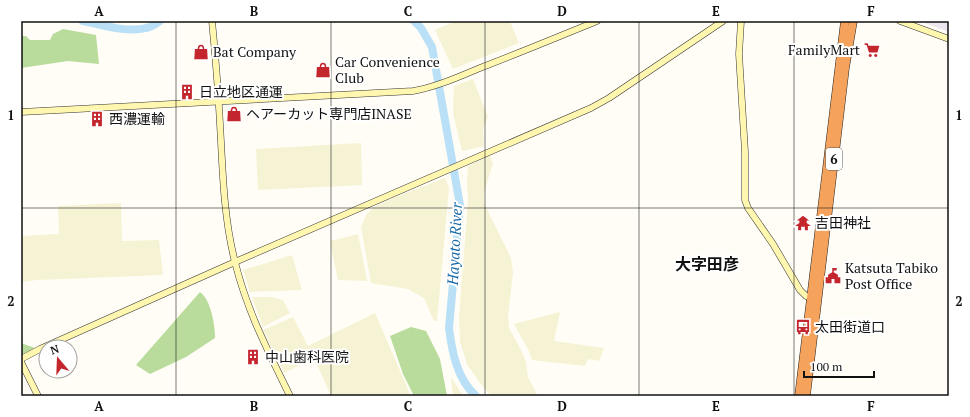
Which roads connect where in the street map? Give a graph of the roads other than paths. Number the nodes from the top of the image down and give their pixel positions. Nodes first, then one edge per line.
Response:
1 (212, 21) edge
2 (597, 21) edge
3 (723, 21) edge
4 (741, 21) edge
5 (845, 21) edge
6 (853, 21) edge
7 (900, 21) edge
8 (949, 40) edge
9 (219, 102) junction
10 (21, 112) edge
11 (235, 262) junction
12 (814, 298) junction
13 (21, 359) edge
14 (21, 362) edge
15 (38, 396) edge
16 (290, 396) edge
17 (799, 396) edge
18 (806, 396) edge

1 - 9 street
2 - 9 street
3 - 11 street
4 - 12 street
5 - 12 highway, 6
6 - 12 highway, 6
7 - 8 street
9 - 10 street
9 - 11 street
11 - 13 street
11 - 16 street
12 - 17 highway, 6
12 - 18 highway, 6
14 - 15 street

